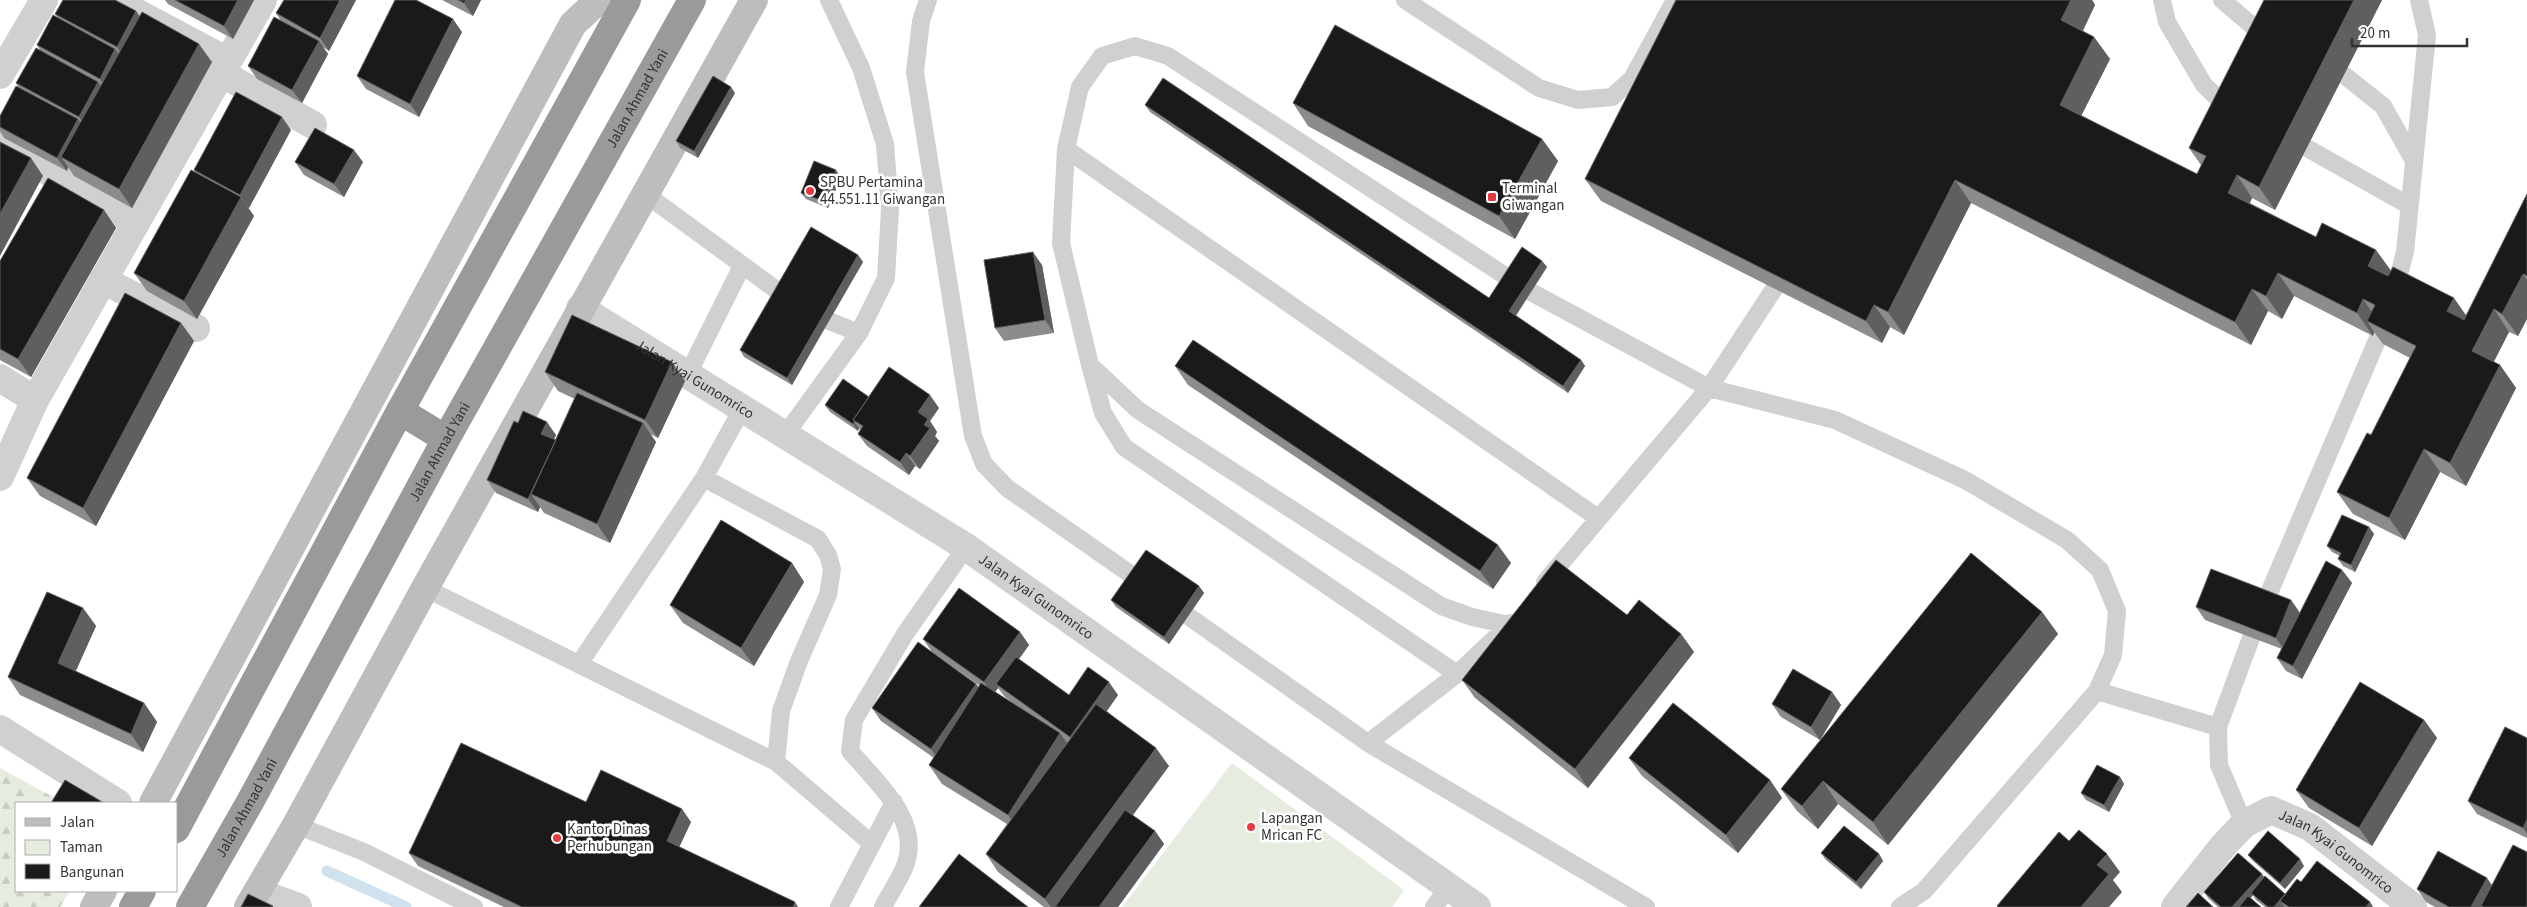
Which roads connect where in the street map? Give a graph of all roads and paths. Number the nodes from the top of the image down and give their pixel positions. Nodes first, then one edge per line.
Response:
1 (44, 0) edge
2 (113, 0) edge
3 (262, 0) edge
4 (599, 0) edge
5 (627, 0) edge
6 (692, 0) edge
7 (754, 0) edge
8 (829, 0) edge
9 (928, 0) edge
10 (1405, 0) edge
11 (1675, 0) edge
12 (2162, 0) edge
13 (2222, 0) edge
14 (2419, 0) edge
15 (2270, 41) edge
16 (225, 67) junction
17 (0, 74) edge
18 (2344, 75) dead end
19 (2234, 114) edge
20 (313, 125) dead end
21 (0, 143) edge
22 (2307, 148) dead end
23 (1066, 150) junction
24 (2413, 159) junction
25 (644, 193) junction
26 (2408, 204) junction
27 (136, 223) junction
28 (742, 266) junction
29 (104, 280) junction
30 (1510, 280) edge
31 (1774, 289) edge
32 (1530, 292) edge
33 (2394, 293) edge
34 (782, 294) edge
35 (580, 308) junction
36 (828, 321) edge
37 (2384, 324) edge
38 (196, 328) dead end
39 (859, 333) junction
40 (1090, 364) junction
41 (688, 374) junction
42 (0, 378) edge
43 (1709, 388) junction
44 (35, 400) junction
45 (742, 409) junction
46 (400, 411) junction
47 (785, 435) junction
48 (446, 439) junction
49 (0, 477) edge
50 (704, 478) junction
51 (1598, 518) junction
52 (966, 547) junction
53 (1136, 578) edge
54 (425, 588) junction
55 (1534, 595) edge
56 (2266, 600) edge
57 (1522, 610) edge
58 (1188, 616) dead end
59 (1509, 625) junction
60 (2251, 638) edge
61 (579, 664) junction
62 (1457, 674) junction
63 (2097, 691) junction
64 (2218, 727) junction
65 (0, 729) edge
66 (1368, 743) junction
67 (776, 762) junction
68 (116, 802) edge
69 (155, 802) edge
70 (894, 802) junction
71 (2244, 824) junction
72 (178, 825) edge
73 (296, 825) junction
74 (870, 843) junction
75 (102, 892) edge
76 (142, 892) edge
77 (1442, 897) edge
78 (252, 899) edge
79 (94, 907) edge
80 (134, 907) edge
81 (190, 907) edge
82 (298, 907) edge
83 (474, 907) edge
84 (839, 907) edge
85 (882, 907) edge
86 (1477, 907) edge
87 (1646, 907) edge
88 (1900, 907) edge
89 (2175, 907) edge
90 (2413, 907) edge

1 - 17 street
2 - 16 street
3 - 16 street
4 - 69 street
5 - 46 highway
6 - 48 highway, Jalan Ahmad Yani
7 - 25 street
8 - 39 lane
9 - 53 lane
10 - 11 lane
12 - 19 lane
13 - 15 lane
14 - 24 lane
16 - 20 street
16 - 27 street
18 - 24 lane
21 - 27 street
22 - 26 lane
23 - 30 lane
23 - 40 lane
23 - 51 lane
24 - 26 lane
25 - 28 lane
25 - 35 street
26 - 33 lane
27 - 29 street
28 - 34 lane
28 - 41 lane
29 - 38 street
29 - 44 street
31 - 43 lane
32 - 43 lane
35 - 41 street, Jalan Kyai Gunomrico
35 - 54 street
36 - 39 lane
37 - 56 lane
39 - 47 lane
40 - 59 lane
40 - 62 lane
41 - 45 street, Jalan Kyai Gunomrico
42 - 44 street
43 - 51 lane
43 - 63 lane
44 - 49 street
45 - 47 street, Jalan Kyai Gunomrico
45 - 50 lane
46 - 48 highway
46 - 72 highway
47 - 52 street, Jalan Kyai Gunomrico
48 - 81 highway, Jalan Ahmad Yani
50 - 61 lane
50 - 67 lane
51 - 55 lane
52 - 70 lane
52 - 77 street, Jalan Kyai Gunomrico
54 - 61 lane
54 - 73 street
57 - 59 lane
58 - 66 lane
59 - 62 lane
60 - 64 lane
61 - 67 lane
62 - 66 lane
63 - 64 lane
63 - 88 lane
64 - 71 lane
65 - 68 street
66 - 87 lane
67 - 74 lane
70 - 74 lane
70 - 85 lane
71 - 89 street, Jalan Kyai Gunomrico
71 - 90 street, Jalan Kyai Gunomrico
73 - 78 street
73 - 83 lane
74 - 84 lane
75 - 79 street
76 - 80 highway
77 - 86 street, Jalan Kyai Gunomrico
78 - 82 street

